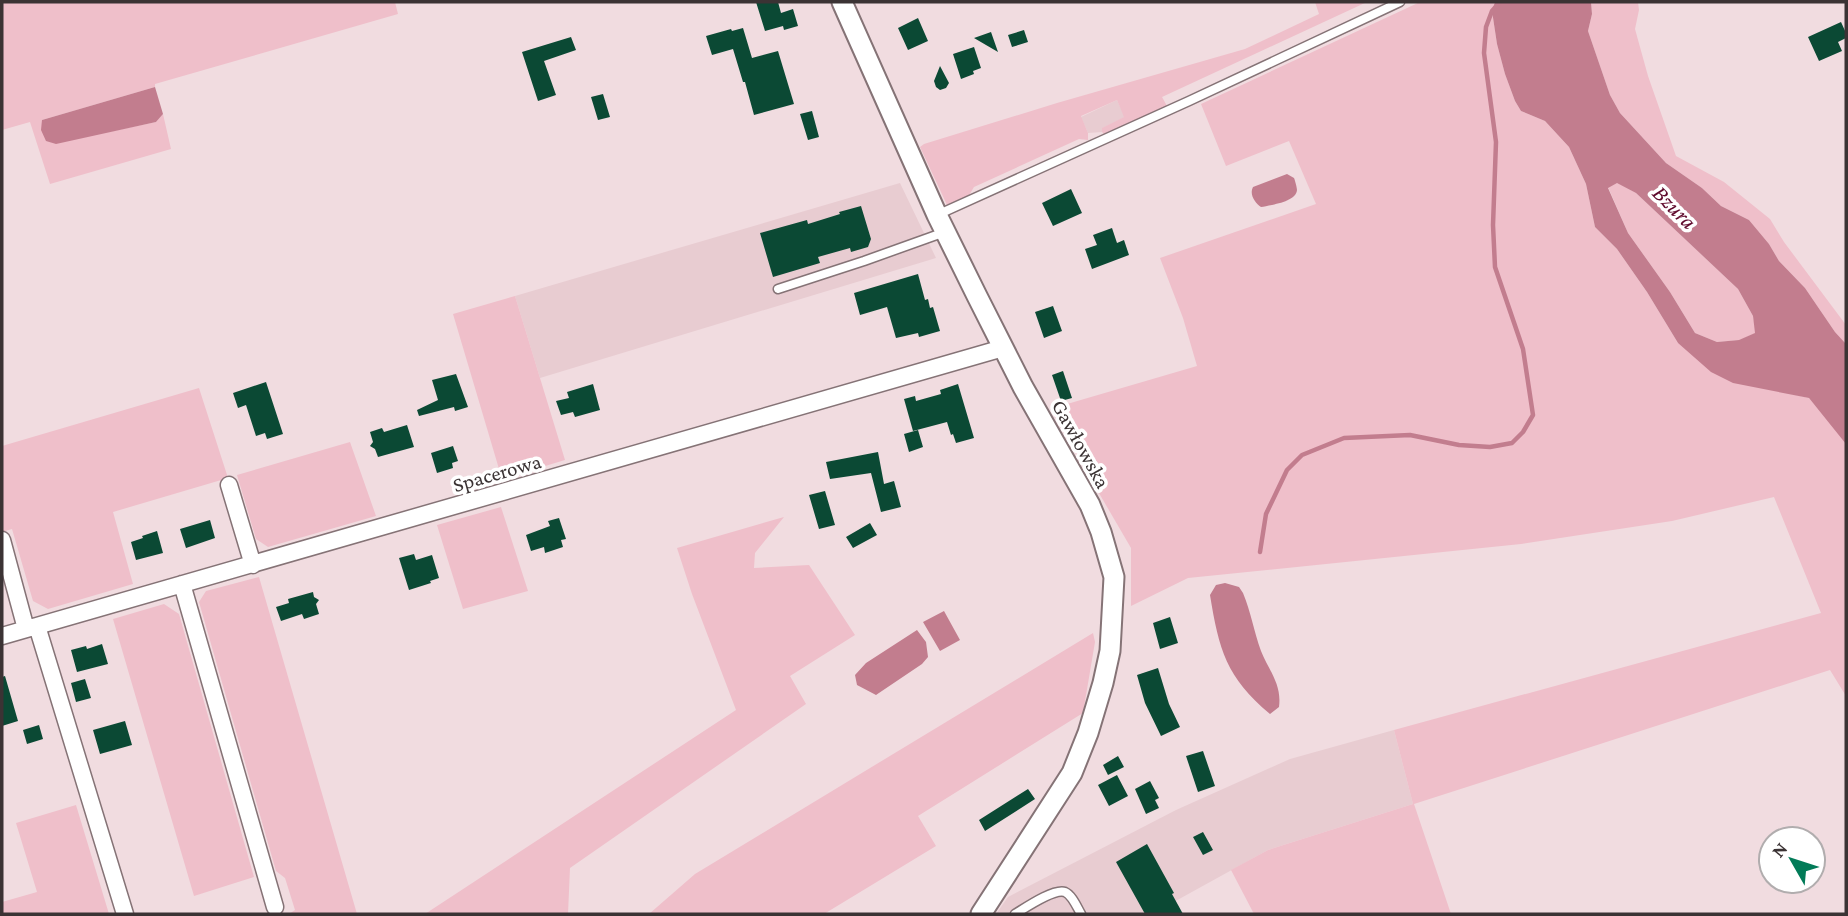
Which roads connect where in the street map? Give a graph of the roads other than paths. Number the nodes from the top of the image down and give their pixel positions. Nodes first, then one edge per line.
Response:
1 (842, 2) edge
2 (1401, 2) edge
3 (941, 224) junction
4 (778, 289) dead end
5 (1003, 348) junction
6 (229, 485) dead end
7 (2, 540) edge
8 (253, 565) junction
9 (183, 584) junction
10 (31, 628) junction
11 (2, 636) edge
12 (275, 907) dead end
13 (125, 914) edge
14 (981, 914) edge
15 (1014, 914) edge
16 (1081, 914) edge

1 - 3 street, Gawłowska
2 - 3 lane
3 - 4 lane
3 - 5 street, Gawłowska
5 - 8 street, Spacerowa
5 - 14 street, Gawłowska
6 - 8 street
7 - 10 street
8 - 9 street, Spacerowa
9 - 10 street, Spacerowa
9 - 12 street
10 - 11 street, Spacerowa
10 - 13 street
15 - 16 lane

